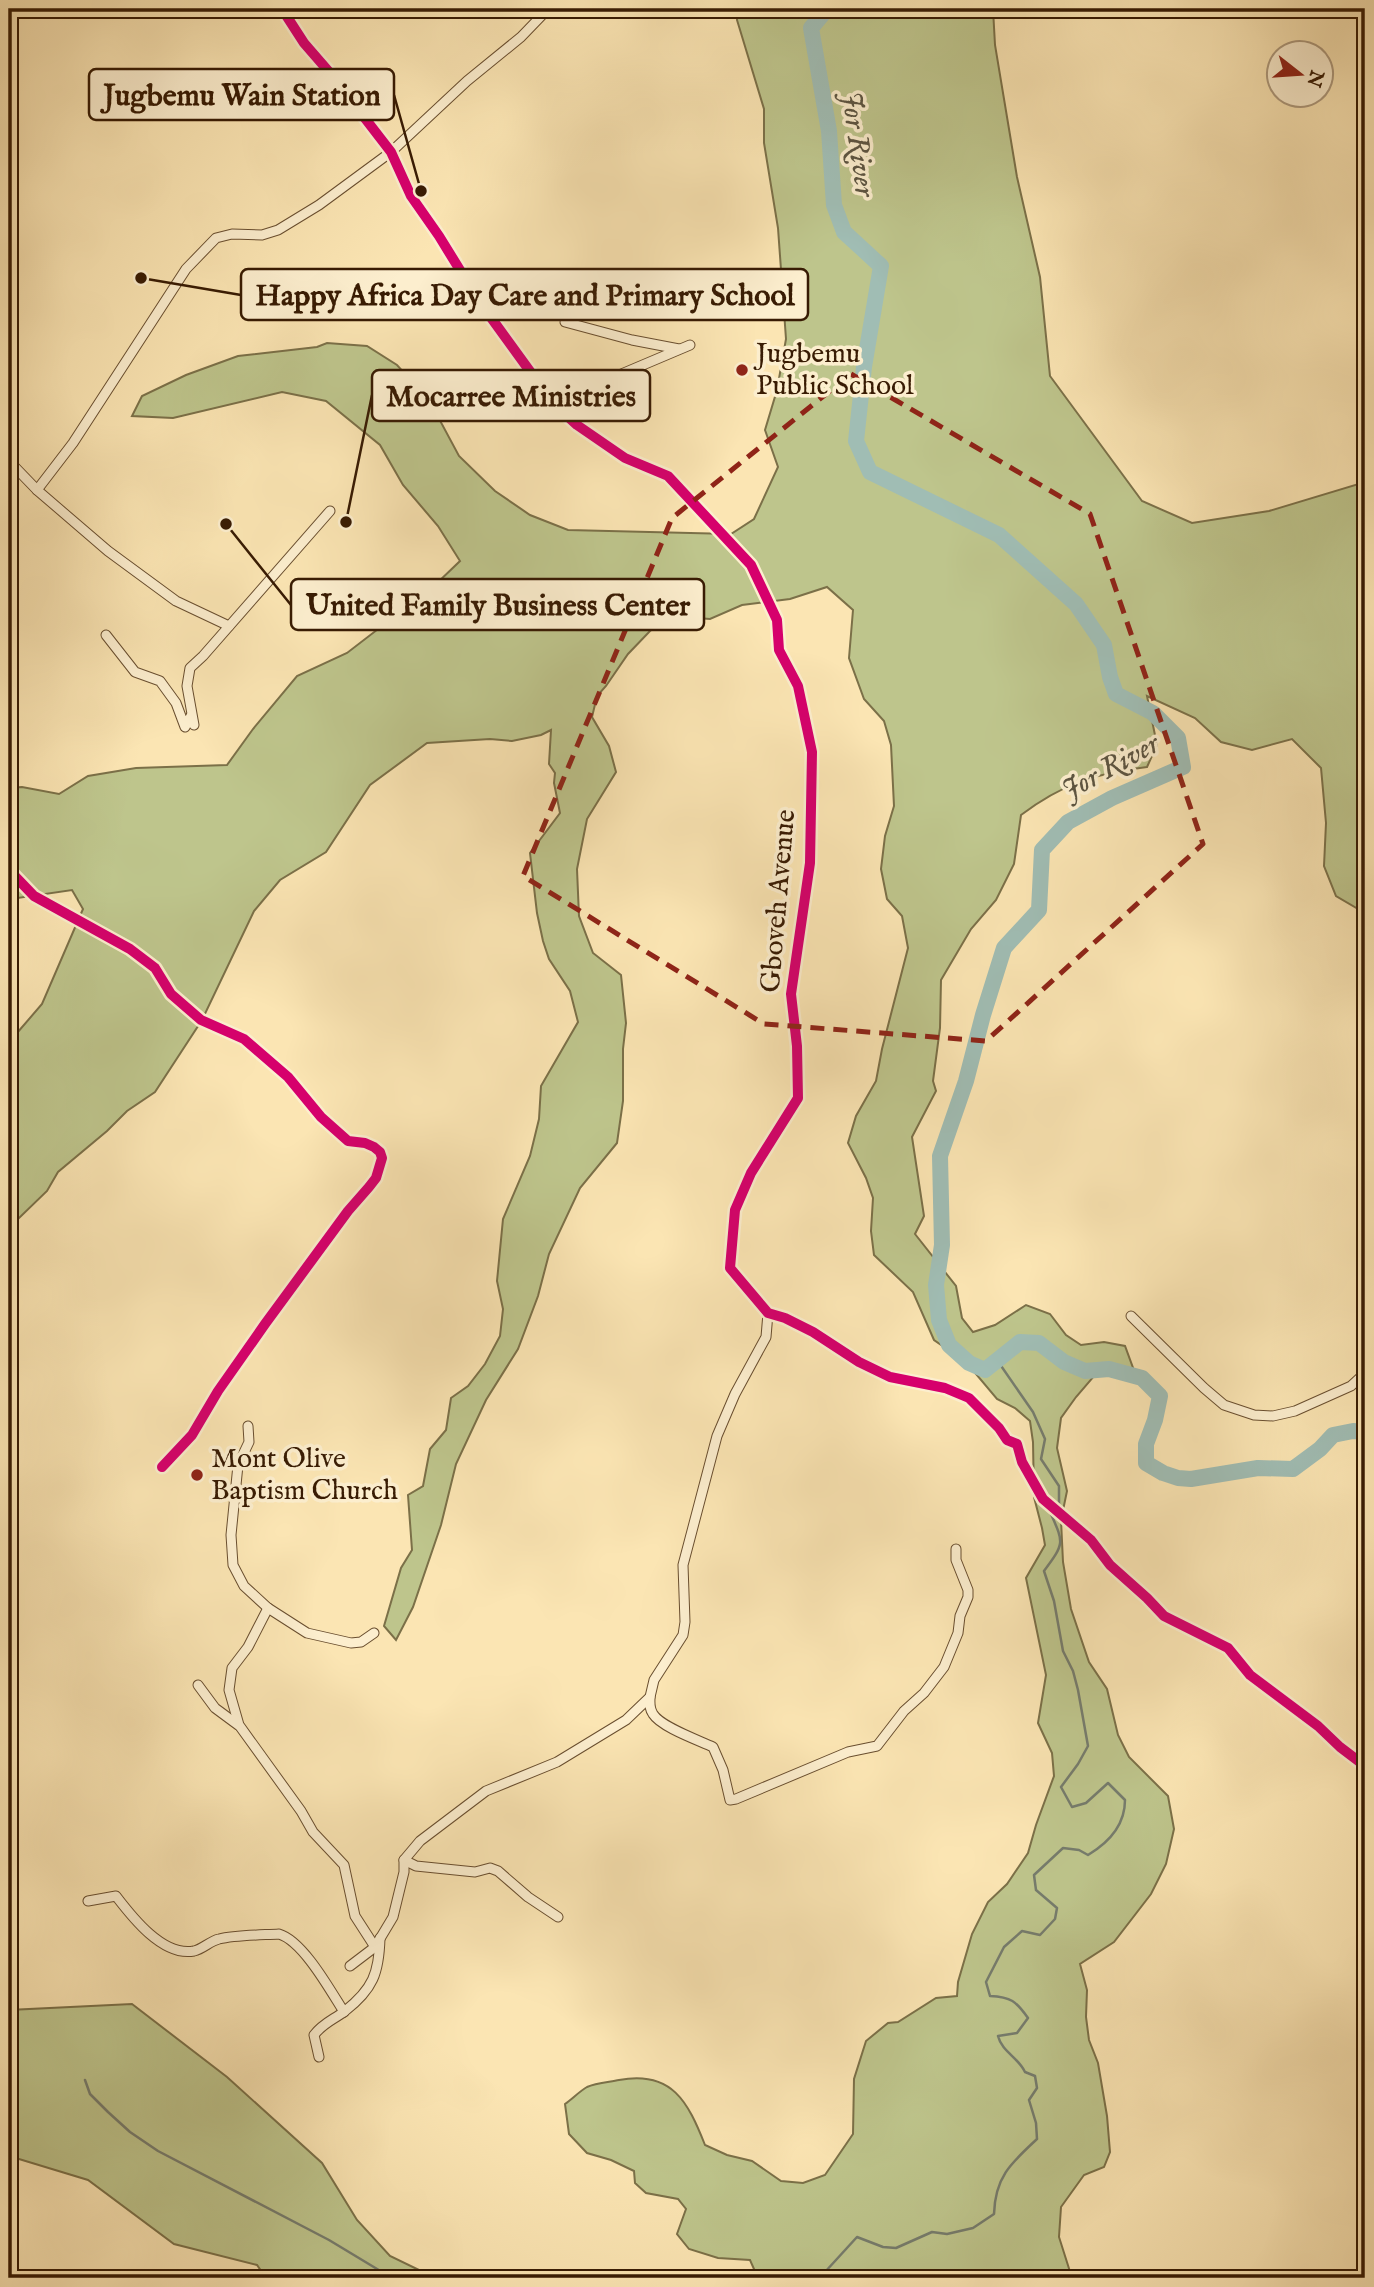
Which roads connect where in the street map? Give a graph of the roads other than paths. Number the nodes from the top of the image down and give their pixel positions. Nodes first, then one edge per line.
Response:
1 (282, 9) edge
2 (548, 9) edge
3 (391, 152) junction
4 (565, 322) dead end
5 (553, 403) junction
6 (9, 461) edge
7 (37, 490) junction
8 (330, 511) dead end
9 (229, 626) junction
10 (106, 635) dead end
11 (9, 870) edge
12 (768, 1313) junction
13 (1131, 1316) dead end
14 (1365, 1369) edge
15 (248, 1426) dead end
16 (162, 1467) dead end
17 (956, 1549) dead end
18 (268, 1608) junction
19 (374, 1633) dead end
20 (198, 1685) dead end
21 (650, 1697) junction
22 (239, 1725) junction
23 (1365, 1766) edge
24 (404, 1860) junction
25 (88, 1901) dead end
26 (558, 1917) dead end
27 (380, 1936) junction
28 (375, 1947) junction
29 (350, 1966) dead end
30 (344, 2012) junction
31 (319, 2057) dead end

1 - 3 street, Gboveh Avenue
2 - 3 street
3 - 5 street, Gboveh Avenue
3 - 7 street
4 - 5 street
5 - 12 street, Gboveh Avenue
6 - 7 street
7 - 9 street
8 - 9 street
9 - 10 street
11 - 16 street
12 - 21 street
12 - 23 street, Gboveh Avenue
13 - 14 street
15 - 18 street
17 - 21 street
18 - 19 street
18 - 22 street
20 - 22 street
21 - 24 street
22 - 28 street
24 - 26 street
24 - 27 street
25 - 30 street
27 - 28 street
27 - 30 street
28 - 29 street
30 - 31 street

